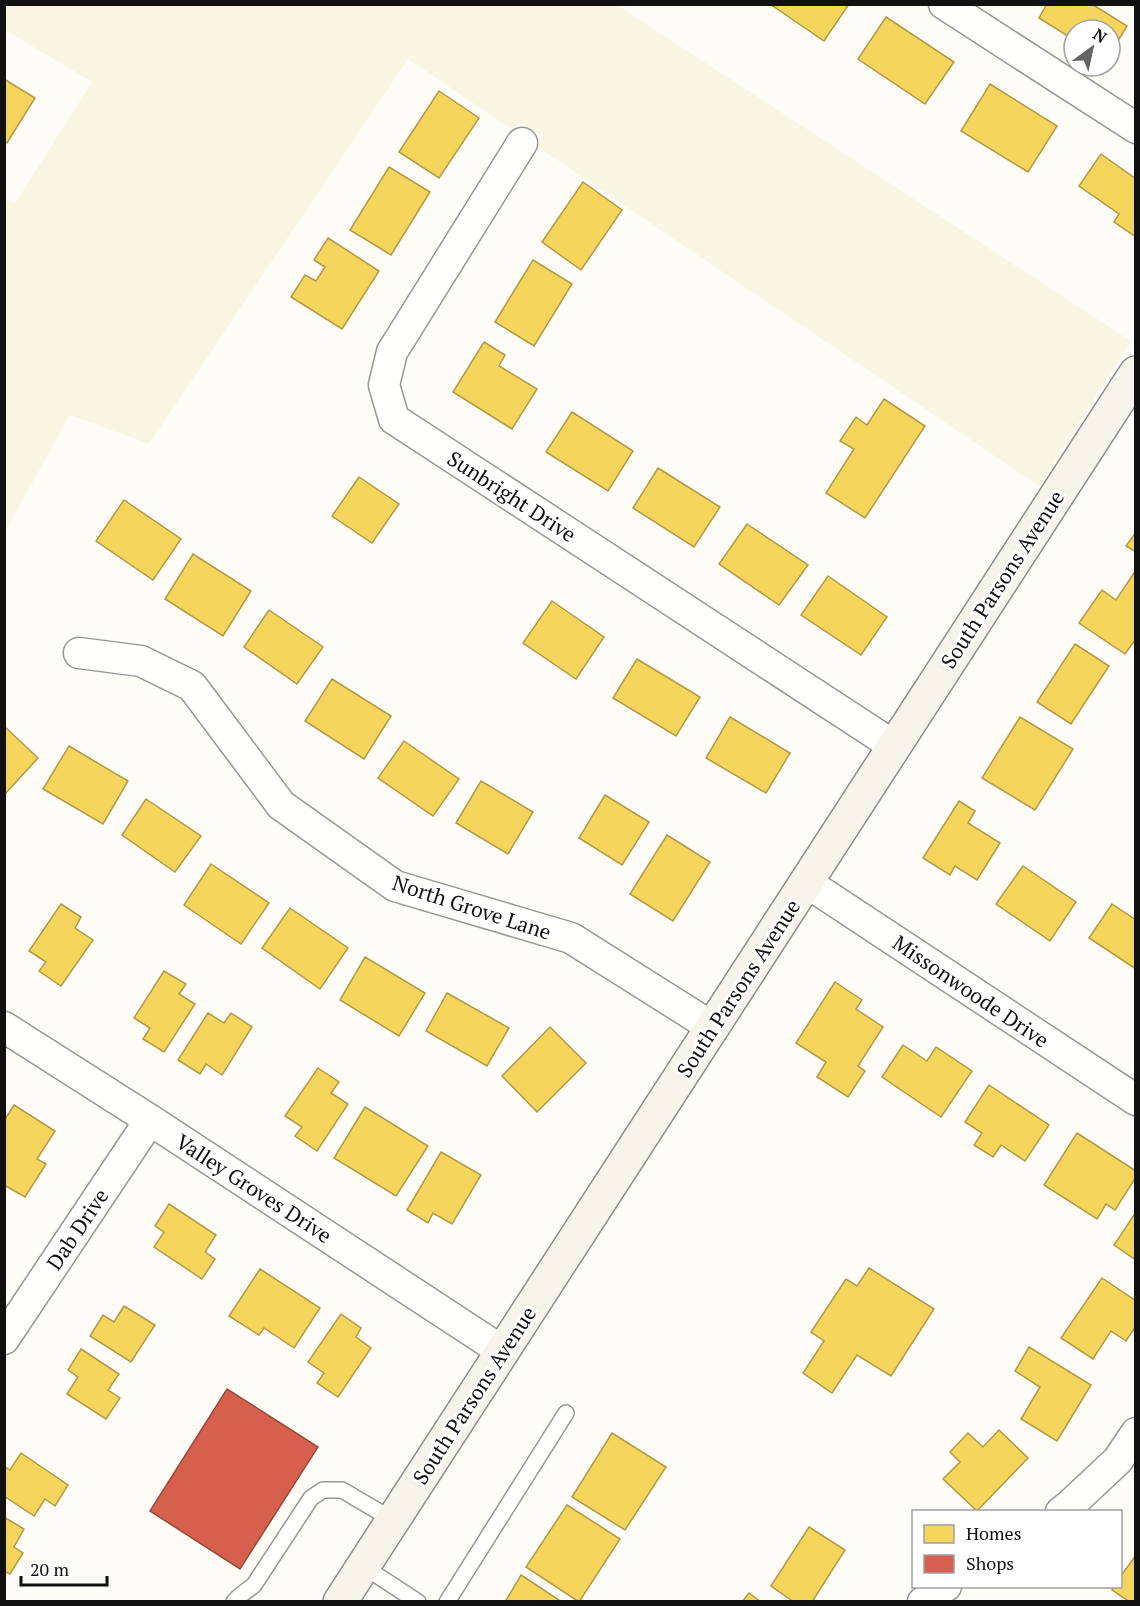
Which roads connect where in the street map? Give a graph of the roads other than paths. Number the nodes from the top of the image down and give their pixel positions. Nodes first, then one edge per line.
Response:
1 (944, 4) edge
2 (1136, 128) edge
3 (522, 143) dead end
4 (1136, 373) edge
5 (79, 653) dead end
6 (894, 746) junction
7 (806, 882) junction
8 (4, 1027) edge
9 (712, 1027) junction
10 (1136, 1100) edge
11 (150, 1120) junction
12 (4, 1339) edge
13 (502, 1351) junction
14 (566, 1413) dead end
15 (1136, 1433) edge
16 (1127, 1465) edge
17 (1064, 1510) edge
18 (393, 1520) junction
19 (363, 1566) junction
20 (944, 1588) edge
21 (234, 1602) edge
22 (340, 1602) edge
23 (418, 1602) edge
24 (447, 1602) edge
25 (923, 1602) edge

1 - 2 street
3 - 6 street, Sunbright Drive
4 - 6 street, South Parsons Avenue
5 - 9 street, North Grove Lane
6 - 7 street, South Parsons Avenue
7 - 9 street, South Parsons Avenue
7 - 10 street, Missonwoode Drive
8 - 11 street, Valley Groves Drive
9 - 13 street, South Parsons Avenue
11 - 12 street, Dab Drive
11 - 13 street, Valley Groves Drive
13 - 18 street, South Parsons Avenue
14 - 24 lane
15 - 16 street
16 - 17 street
18 - 19 street, South Parsons Avenue
18 - 21 lane
19 - 22 street, South Parsons Avenue
19 - 23 lane
20 - 25 street

